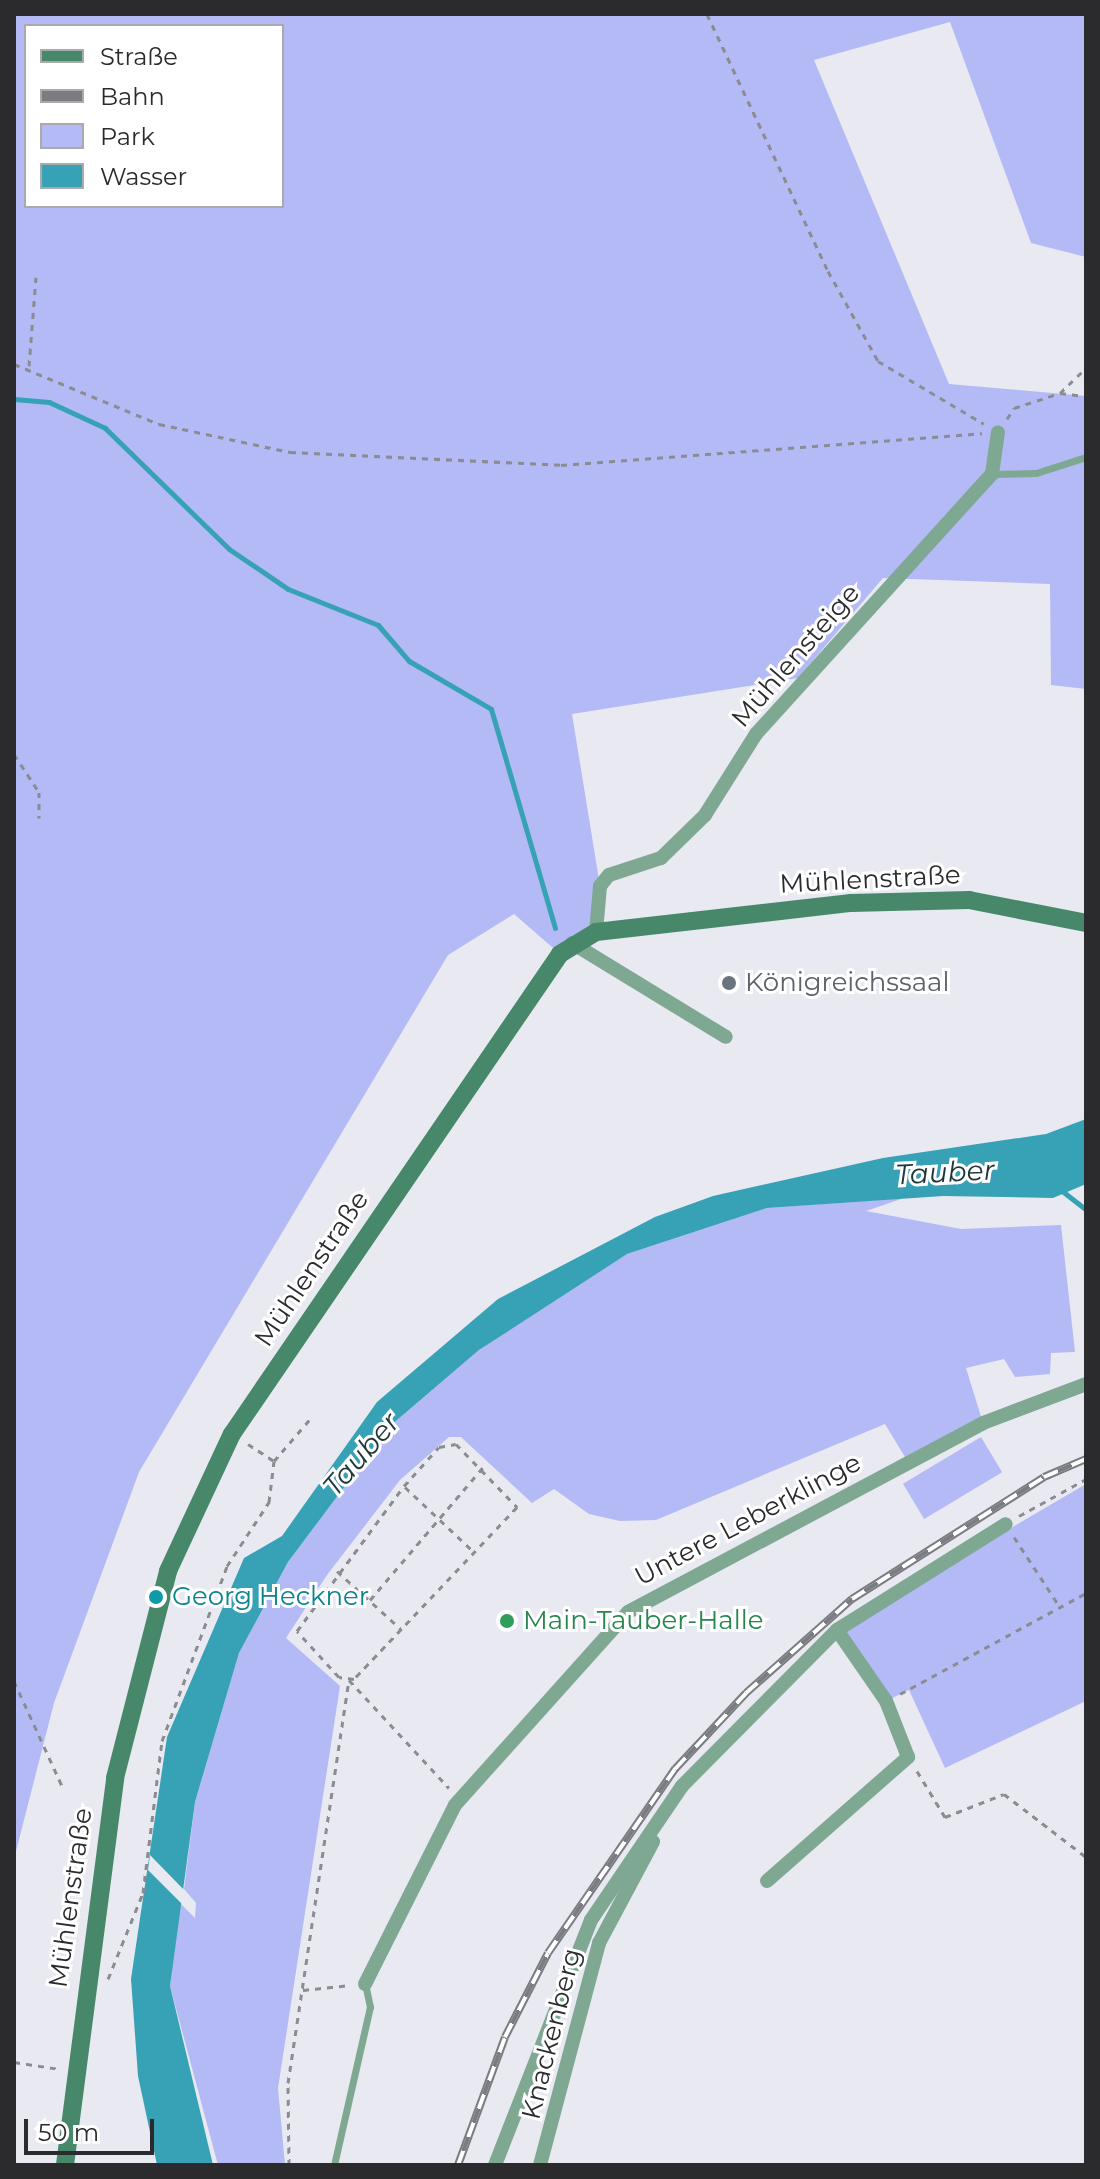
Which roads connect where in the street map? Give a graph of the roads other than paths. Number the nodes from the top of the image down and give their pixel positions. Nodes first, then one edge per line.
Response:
1 (998, 432) road end
2 (1086, 457) edge
3 (992, 474) junction
4 (1086, 923) edge
5 (596, 932) junction
6 (572, 943) junction
7 (726, 1037) dead end
8 (1086, 1384) edge
9 (1006, 1524) road end
10 (837, 1630) junction
11 (657, 1830) junction
12 (767, 1881) dead end
13 (365, 1984) joint
14 (65, 2165) edge
15 (334, 2165) edge
16 (495, 2165) edge
17 (540, 2165) edge

1 - 3 street
2 - 3 lane
3 - 5 street, Mühlensteige
4 - 5 main road, Mühlenstraße
5 - 6 main road, Mühlenstraße
6 - 7 street
6 - 14 main road, Mühlenstraße
8 - 13 street, Untere Leberklinge
9 - 10 street
10 - 11 street
10 - 12 street
11 - 16 street
11 - 17 street, Knackenberg
13 - 15 lane

